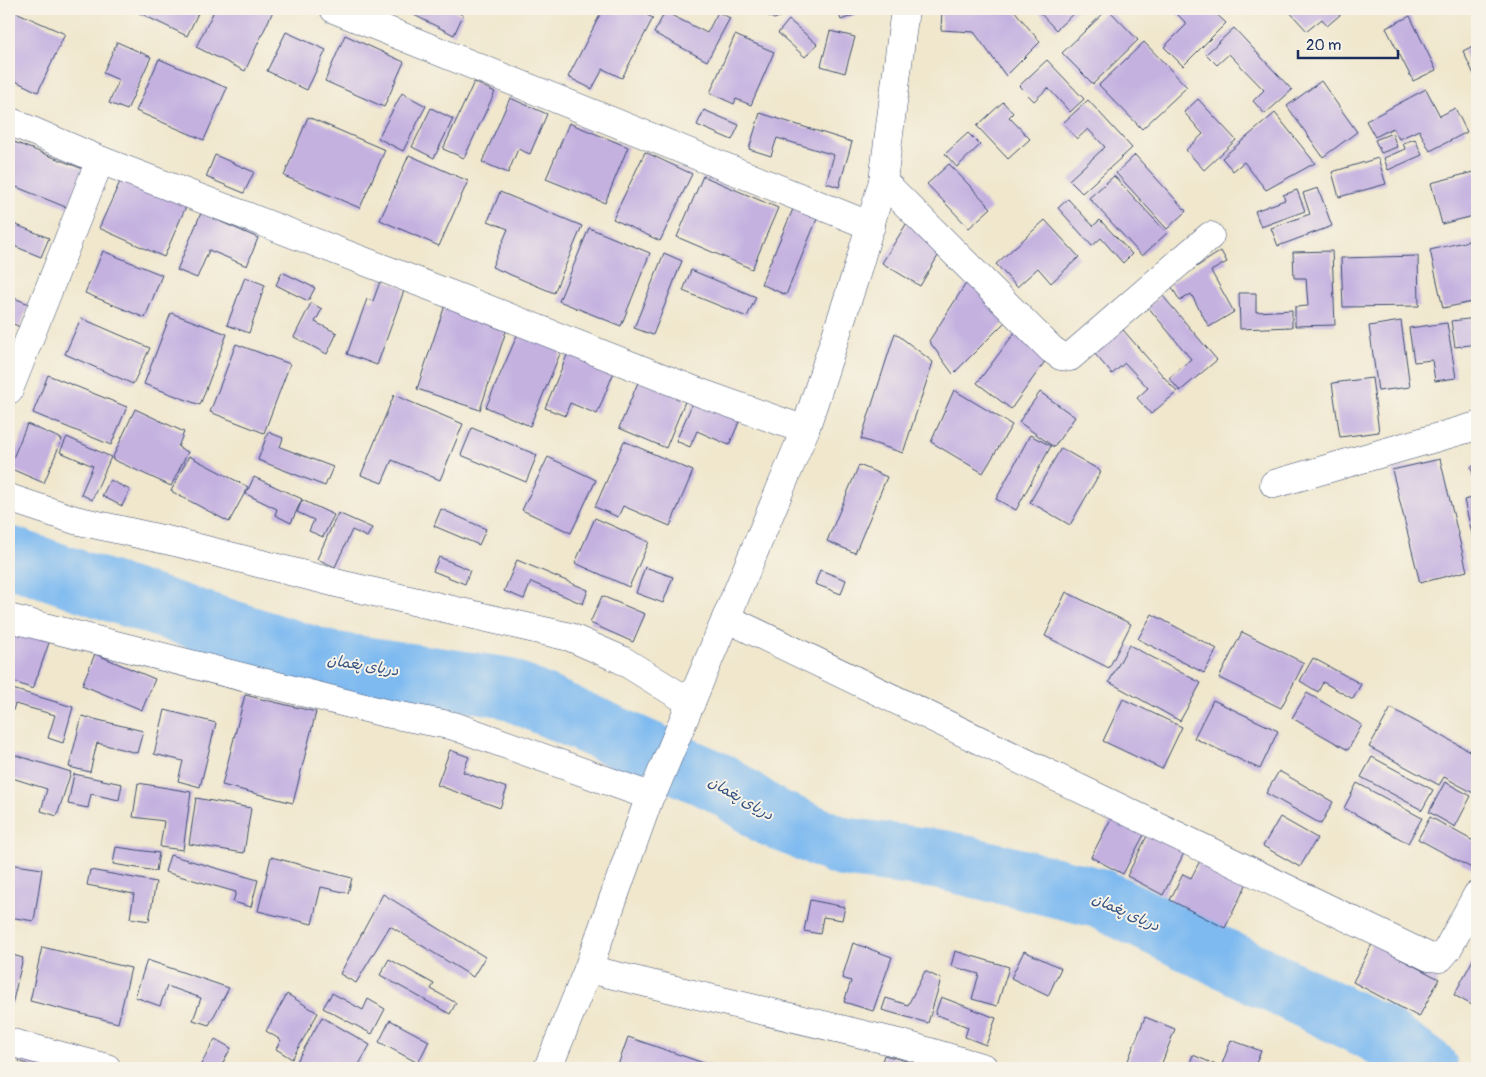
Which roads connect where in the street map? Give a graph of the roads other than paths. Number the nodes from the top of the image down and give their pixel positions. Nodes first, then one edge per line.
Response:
1 (334, 9) edge
2 (905, 9) edge
3 (9, 121) edge
4 (100, 160) junction
5 (882, 181) junction
6 (871, 226) junction
7 (1210, 236) dead end
8 (9, 390) edge
9 (1477, 426) edge
10 (805, 430) junction
11 (1274, 484) dead end
12 (9, 498) edge
13 (9, 618) edge
14 (726, 618) junction
15 (690, 703) junction
16 (652, 792) junction
17 (1477, 895) edge
18 (588, 968) junction
19 (9, 1042) edge
20 (107, 1068) edge
21 (548, 1068) edge
22 (984, 1068) edge

1 - 6 street
2 - 5 street
3 - 4 street
4 - 8 street
4 - 10 street
5 - 6 street
5 - 7 street
6 - 10 street
9 - 11 street
10 - 14 street
12 - 15 street
13 - 16 street
14 - 15 street
14 - 17 street
15 - 16 street
16 - 18 street
18 - 21 street
18 - 22 street
19 - 20 street

